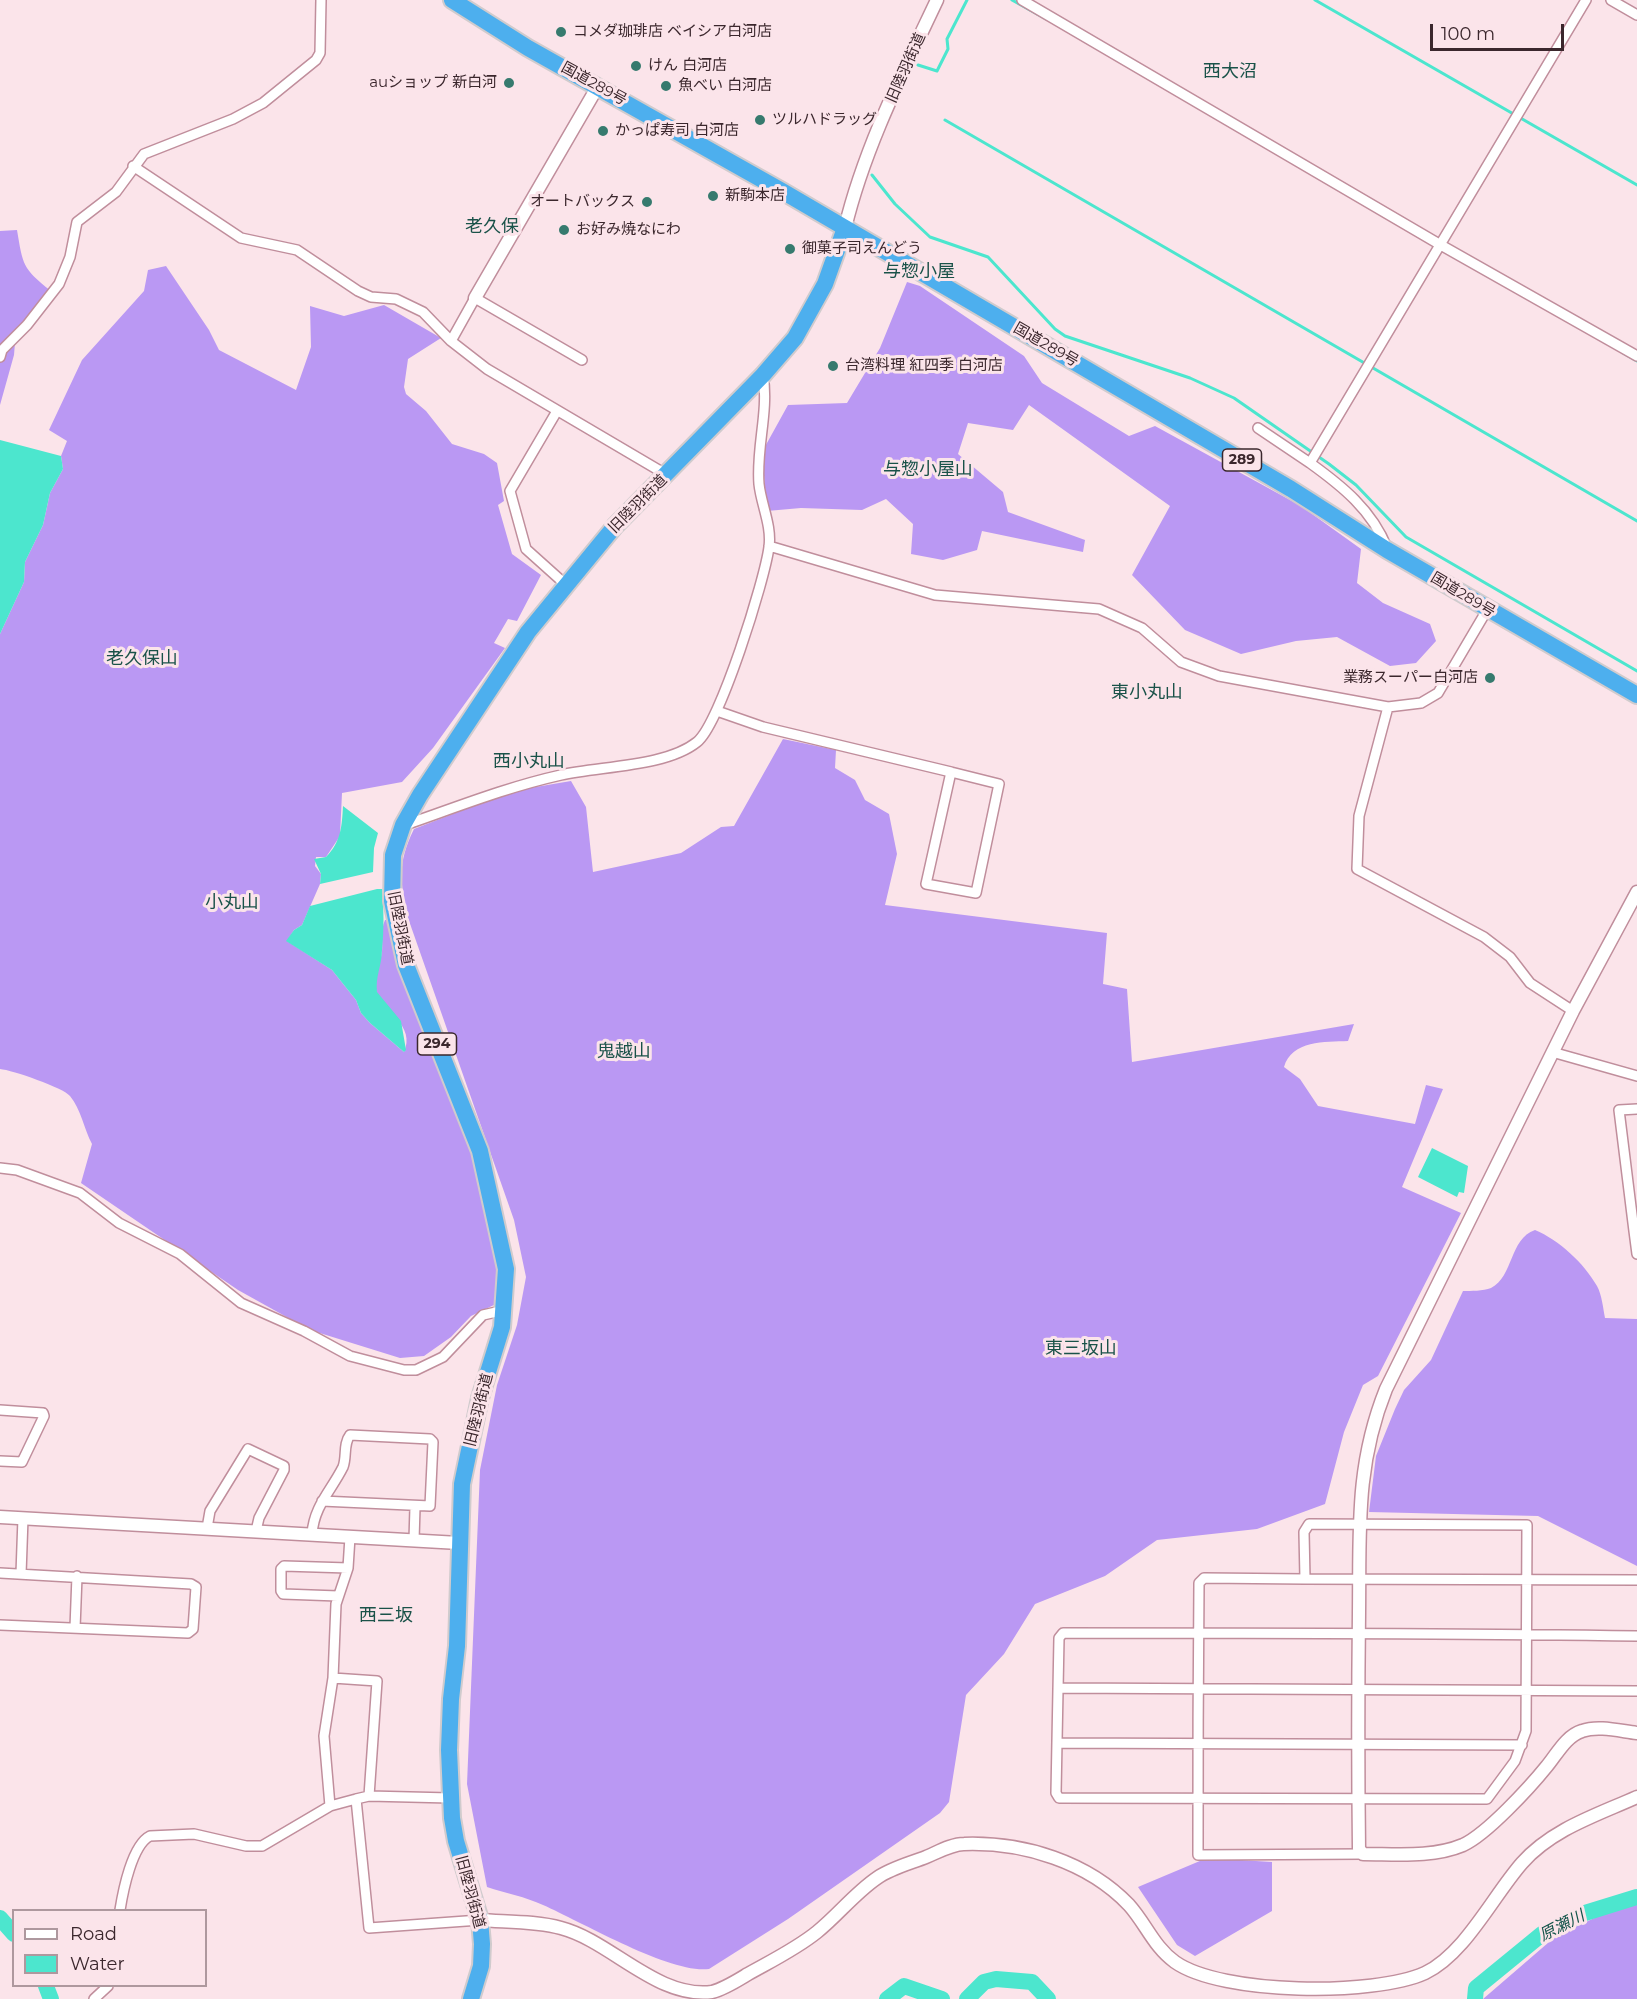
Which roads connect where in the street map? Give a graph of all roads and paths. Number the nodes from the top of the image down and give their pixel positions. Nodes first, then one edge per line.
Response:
1 (321, 0) edge
2 (452, 0) edge
3 (937, 0) edge
4 (1022, 0) edge
5 (1586, 0) edge
6 (1611, 0) edge
7 (1637, 15) edge
8 (598, 86) junction
9 (133, 165) junction
10 (845, 228) junction
11 (1439, 244) junction
12 (475, 298) junction
13 (451, 341) junction
14 (1637, 356) edge
15 (0, 357) edge
16 (582, 360) dead end
17 (763, 375) junction
18 (557, 411) junction
19 (1258, 428) dead end
20 (1310, 463) junction
21 (667, 475) junction
22 (769, 546) junction
23 (1387, 550) junction
24 (565, 584) junction
25 (1487, 610) junction
26 (1637, 695) edge
27 (1388, 707) junction
28 (717, 711) junction
29 (951, 772) junction
30 (403, 825) junction
31 (1637, 892) edge
32 (1572, 1011) junction
33 (1552, 1052) junction
34 (1637, 1076) edge
35 (1637, 1109) edge
36 (0, 1168) edge
37 (1632, 1178) edge
38 (1635, 1230) edge
39 (1637, 1254) edge
40 (505, 1310) junction
41 (0, 1410) edge
42 (0, 1461) edge
43 (322, 1501) junction
44 (415, 1507) junction
45 (0, 1517) edge
46 (23, 1518) junction
47 (1359, 1524) junction
48 (207, 1527) junction
49 (256, 1531) junction
50 (312, 1534) junction
51 (350, 1537) junction
52 (414, 1540) junction
53 (459, 1543) junction
54 (348, 1568) junction
55 (0, 1573) edge
56 (21, 1574) junction
57 (76, 1576) junction
58 (1305, 1579) junction
59 (1360, 1580) junction
60 (1527, 1580) junction
61 (1637, 1580) edge
62 (338, 1596) junction
63 (0, 1625) edge
64 (75, 1628) junction
65 (1198, 1633) junction
66 (1527, 1634) junction
67 (1359, 1635) junction
68 (1637, 1636) edge
69 (333, 1678) junction
70 (1058, 1688) junction
71 (1197, 1688) junction
72 (1359, 1689) junction
73 (1527, 1690) junction
74 (1637, 1691) edge
75 (1637, 1733) edge
76 (1058, 1743) junction
77 (1198, 1743) junction
78 (1359, 1744) junction
79 (1522, 1745) junction
80 (369, 1796) junction
81 (1637, 1797) edge
82 (356, 1798) junction
83 (450, 1798) junction
84 (1198, 1799) junction
85 (1359, 1799) junction
86 (330, 1806) junction
87 (1363, 1854) junction
88 (120, 1909) edge
89 (480, 1920) junction
90 (107, 1987) edge
91 (94, 1999) edge
92 (471, 1999) edge

1 - 9 street
2 - 8 highway, 国道289号 / 289
3 - 10 street, 旧陸羽街道
4 - 11 street
5 - 11 street
6 - 7 street
8 - 10 highway, 国道289号 / 289
8 - 12 street
9 - 13 street
9 - 15 street
10 - 17 highway, 旧陸羽街道 / 294
10 - 23 highway, 国道289号 / 289
11 - 14 street
11 - 20 street
12 - 13 street
12 - 16 street
13 - 18 street
17 - 21 highway, 旧陸羽街道 / 294
17 - 22 street
18 - 21 street
18 - 24 street
19 - 20 street
20 - 23 street
21 - 24 highway, 旧陸羽街道 / 294
22 - 27 street
22 - 28 street
23 - 25 highway, 国道289号 / 289
24 - 30 highway, 旧陸羽街道 / 294
25 - 26 highway, 国道289号 / 289
25 - 27 street
27 - 32 street
28 - 29 street
28 - 30 street
29 - 29 street
30 - 40 highway, 旧陸羽街道 / 294
31 - 32 street
32 - 33 street
33 - 34 street
33 - 47 street
35 - 37 street
36 - 40 street
37 - 38 street
38 - 39 street
40 - 53 highway, 旧陸羽街道 / 294
41 - 42 street
43 - 44 street
43 - 44 street
43 - 50 street
44 - 52 street
45 - 46 street
46 - 48 street
46 - 56 street
47 - 58 street
47 - 59 street
47 - 60 street
48 - 49 street
48 - 49 street
49 - 50 street
50 - 51 street
51 - 52 street
51 - 54 street
52 - 53 street
53 - 83 highway, 旧陸羽街道 / 294
54 - 62 street
54 - 62 street
55 - 56 street
56 - 57 street
57 - 64 street
57 - 64 street
58 - 59 street
58 - 65 street
59 - 60 street
59 - 67 street
60 - 61 street
60 - 66 street
62 - 69 street
63 - 64 street
65 - 67 street
65 - 70 street
65 - 71 street
66 - 67 street
66 - 68 street
66 - 73 street
67 - 72 street
69 - 80 street
69 - 86 street
70 - 71 street
70 - 76 street
71 - 72 street
71 - 77 street
72 - 73 street
72 - 78 street
73 - 74 street
73 - 79 street
75 - 87 street
76 - 77 street
76 - 84 street
77 - 78 street
77 - 84 street
78 - 79 street
78 - 85 street
79 - 85 street
80 - 82 street
80 - 83 street
81 - 89 street
82 - 86 street
82 - 89 street
83 - 89 highway, 旧陸羽街道 / 294
84 - 85 street
84 - 87 street
85 - 87 street
86 - 88 street
89 - 92 highway, 旧陸羽街道 / 294
90 - 91 street

